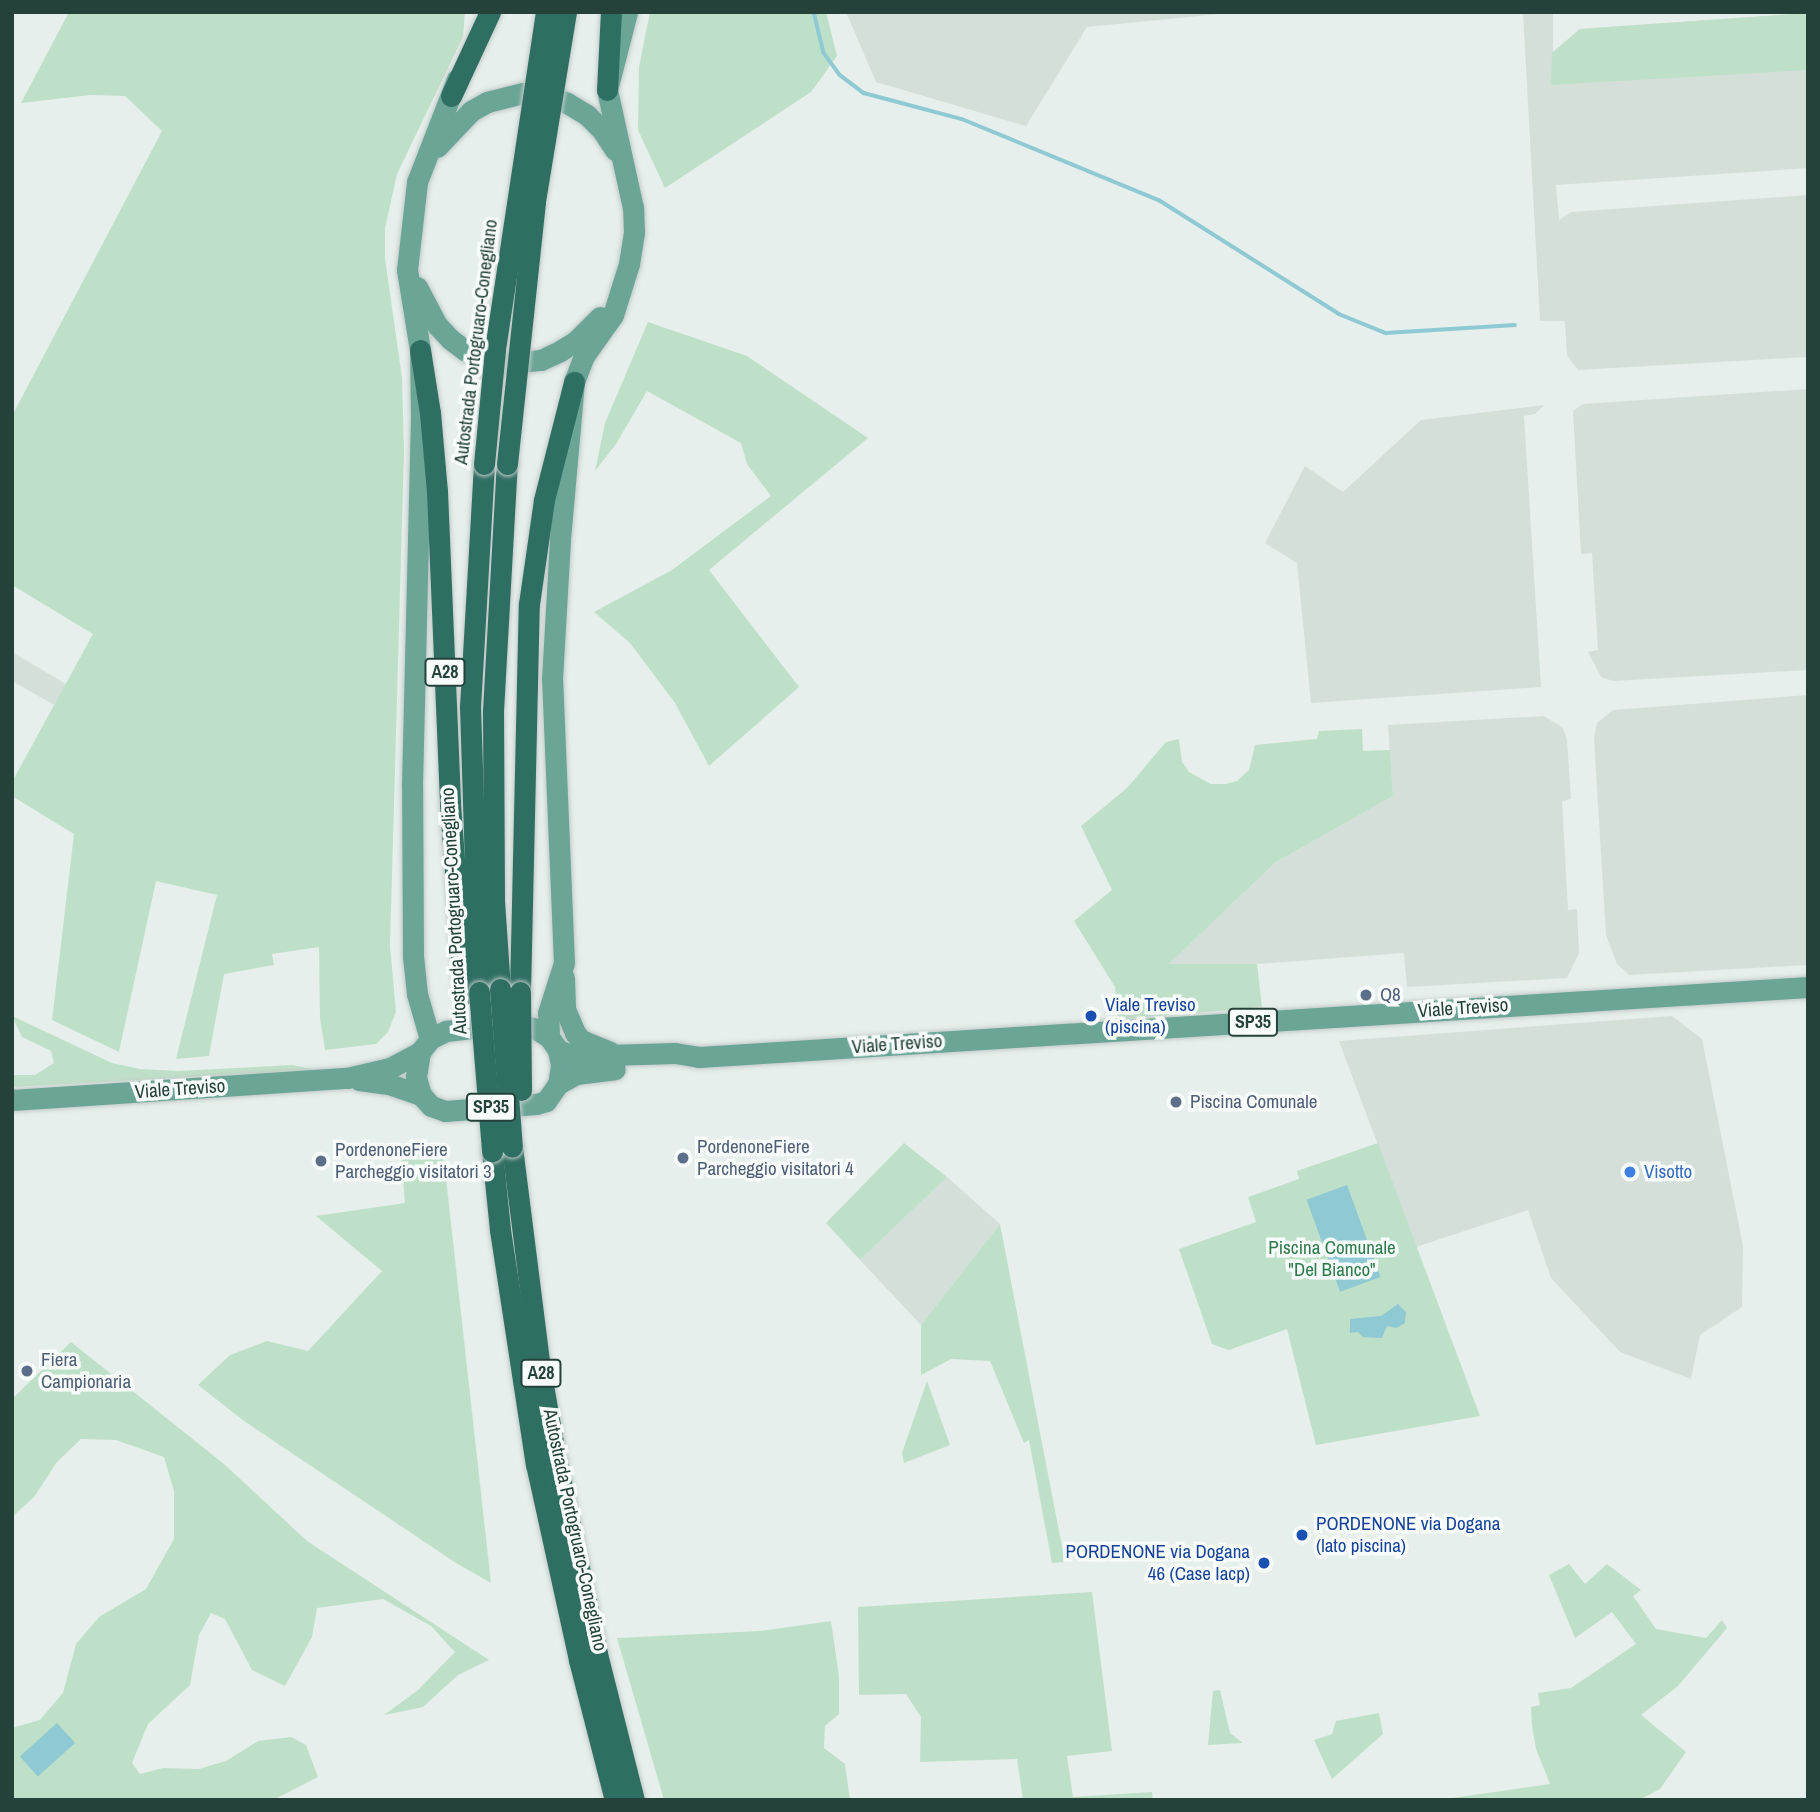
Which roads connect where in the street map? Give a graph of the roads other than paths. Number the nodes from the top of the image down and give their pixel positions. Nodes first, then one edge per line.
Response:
1 (478, 12) edge
2 (490, 12) edge
3 (546, 12) edge
4 (566, 12) edge
5 (611, 12) edge
6 (627, 12) edge
7 (607, 90) junction
8 (451, 96) junction
9 (623, 164) junction
10 (417, 182) junction
11 (408, 237) junction
12 (622, 282) junction
13 (420, 350) junction
14 (574, 382) junction
15 (564, 962) junction
16 (1808, 988) edge
17 (510, 991) junction
18 (471, 993) junction
19 (554, 1043) junction
20 (425, 1046) junction
21 (622, 1055) junction
22 (699, 1057) junction
23 (347, 1078) junction
24 (558, 1084) junction
25 (421, 1094) junction
26 (12, 1100) edge
27 (502, 1150) junction
28 (574, 1597) junction
29 (588, 1657) junction
30 (615, 1800) edge
31 (634, 1800) edge

1 - 8 main road
2 - 8 highway
3 - 18 highway, Autostrada Portogruaro-Conegliano / A28, bridge
4 - 17 highway, Autostrada Portogruaro-Conegliano / A28, bridge
5 - 7 highway
6 - 7 main road
7 - 9 main road
8 - 10 main road
9 - 10 main road
9 - 12 main road
10 - 11 main road
11 - 12 main road
11 - 13 main road
12 - 14 main road
13 - 18 highway, A28
13 - 20 main road
14 - 15 main road
14 - 17 highway
15 - 19 main road
15 - 21 main road
16 - 22 main road, Viale Treviso / SP35
17 - 27 highway, Autostrada Portogruaro-Conegliano / A28, bridge
18 - 27 highway, A28
19 - 20 main road, Viale Treviso / SP35
19 - 21 main road, Viale Treviso / SP35
19 - 24 main road
20 - 23 main road, Viale Treviso
20 - 25 main road
21 - 22 main road, Viale Treviso / SP35
22 - 24 main road, Viale Treviso / SP35
23 - 25 main road, Viale Treviso
23 - 26 main road, Viale Treviso
24 - 25 main road, Viale Treviso / SP35
27 - 28 highway, Autostrada Portogruaro-Conegliano / A28
27 - 28 highway, Autostrada Portogruaro-Conegliano / A28
28 - 29 highway, Autostrada Portogruaro-Conegliano / A28
29 - 30 highway, Autostrada Portogruaro-Conegliano / A28
29 - 31 highway, Autostrada Portogruaro-Conegliano / A28

